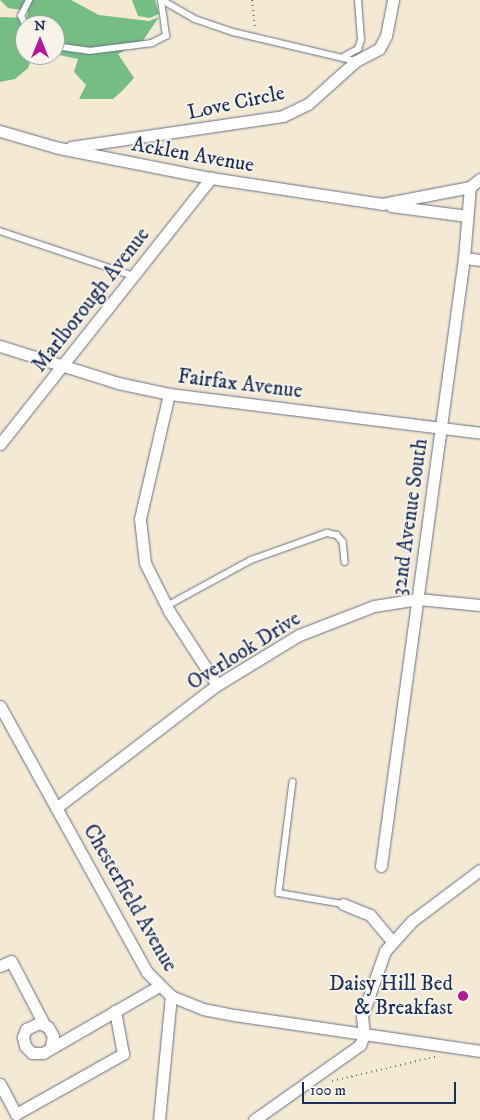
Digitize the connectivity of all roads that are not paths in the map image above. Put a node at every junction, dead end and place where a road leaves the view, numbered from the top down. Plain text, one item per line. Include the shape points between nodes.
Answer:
1 (29, 0) edge
2 (161, 0) edge
3 (358, 0) edge
4 (393, 0) edge
5 (22, 15) edge
6 (65, 47) edge
7 (350, 59) junction
8 (0, 131) edge
9 (59, 148) junction
10 (211, 178) junction
11 (480, 179) edge
12 (470, 186) junction
13 (382, 204) junction
14 (468, 216) junction
15 (0, 231) edge
16 (464, 258) junction
17 (480, 260) edge
18 (134, 276) junction
19 (0, 346) edge
20 (64, 367) junction
21 (169, 394) junction
22 (441, 428) junction
23 (480, 433) edge
24 (0, 444) edge
25 (345, 562) dead end
26 (418, 599) junction
27 (480, 605) edge
28 (166, 606) junction
29 (217, 685) junction
30 (0, 706) edge
31 (293, 782) dead end
32 (56, 808) junction
33 (381, 866) dead end
34 (480, 870) edge
35 (343, 904) joint
36 (393, 942) junction
37 (0, 966) edge
38 (159, 986) junction
39 (171, 996) junction
40 (115, 1011) junction
41 (44, 1024) junction
42 (364, 1035) junction
43 (51, 1046) junction
44 (480, 1051) edge
45 (0, 1084) edge
46 (17, 1117) edge
47 (159, 1120) edge
48 (254, 1120) edge

1 - 5 lane
2 - 6 lane via 166,36 152,43 89,51
2 - 7 lane via 195,19 233,32
3 - 7 lane via 361,40
4 - 7 street, Love Circle via 386,36 379,49
7 - 9 street, Love Circle via 308,104 283,116
8 - 9 street, Acklen Avenue
9 - 10 street, Acklen Avenue
10 - 13 street, Acklen Avenue
10 - 18 street, Marlborough Avenue
11 - 12 street
12 - 13 street, Acklen Avenue
12 - 14 street, 32nd Avenue South
13 - 14 street, Acklen Avenue
14 - 16 street, 32nd Avenue South
15 - 18 lane
16 - 17 street
16 - 22 street, 32nd Avenue South
18 - 20 street, Marlborough Avenue
19 - 20 street, Fairfax Avenue
20 - 21 street, Fairfax Avenue
20 - 24 street, Marlborough Avenue
21 - 22 street, Fairfax Avenue
21 - 28 street via 140,519 145,563
22 - 23 street, Fairfax Avenue
22 - 26 street, 32nd Avenue South
25 - 28 lane via 343,542 337,535 327,533 251,560
26 - 27 street, Overlook Drive
26 - 29 street, Overlook Drive via 374,606 300,635
26 - 33 street, 32nd Avenue South
28 - 29 street
29 - 32 street, Overlook Drive
30 - 32 street, Chesterfield Avenue
31 - 35 lane via 279,893
32 - 38 street, Chesterfield Avenue via 147,972
34 - 36 street via 412,921
35 - 36 street via 370,915
36 - 42 street via 385,951 362,1016
37 - 41 street via 11,961
38 - 39 street, Chesterfield Avenue
38 - 40 street
39 - 42 street via 203,1010
39 - 47 street, Chesterfield Avenue
40 - 43 street
40 - 46 street via 123,1054
41 - 43 street via 51,1031
41 - 43 street via 30,1026 24,1033 23,1042 28,1050 38,1054
42 - 44 street
42 - 48 street via 360,1046 353,1052
45 - 46 street

